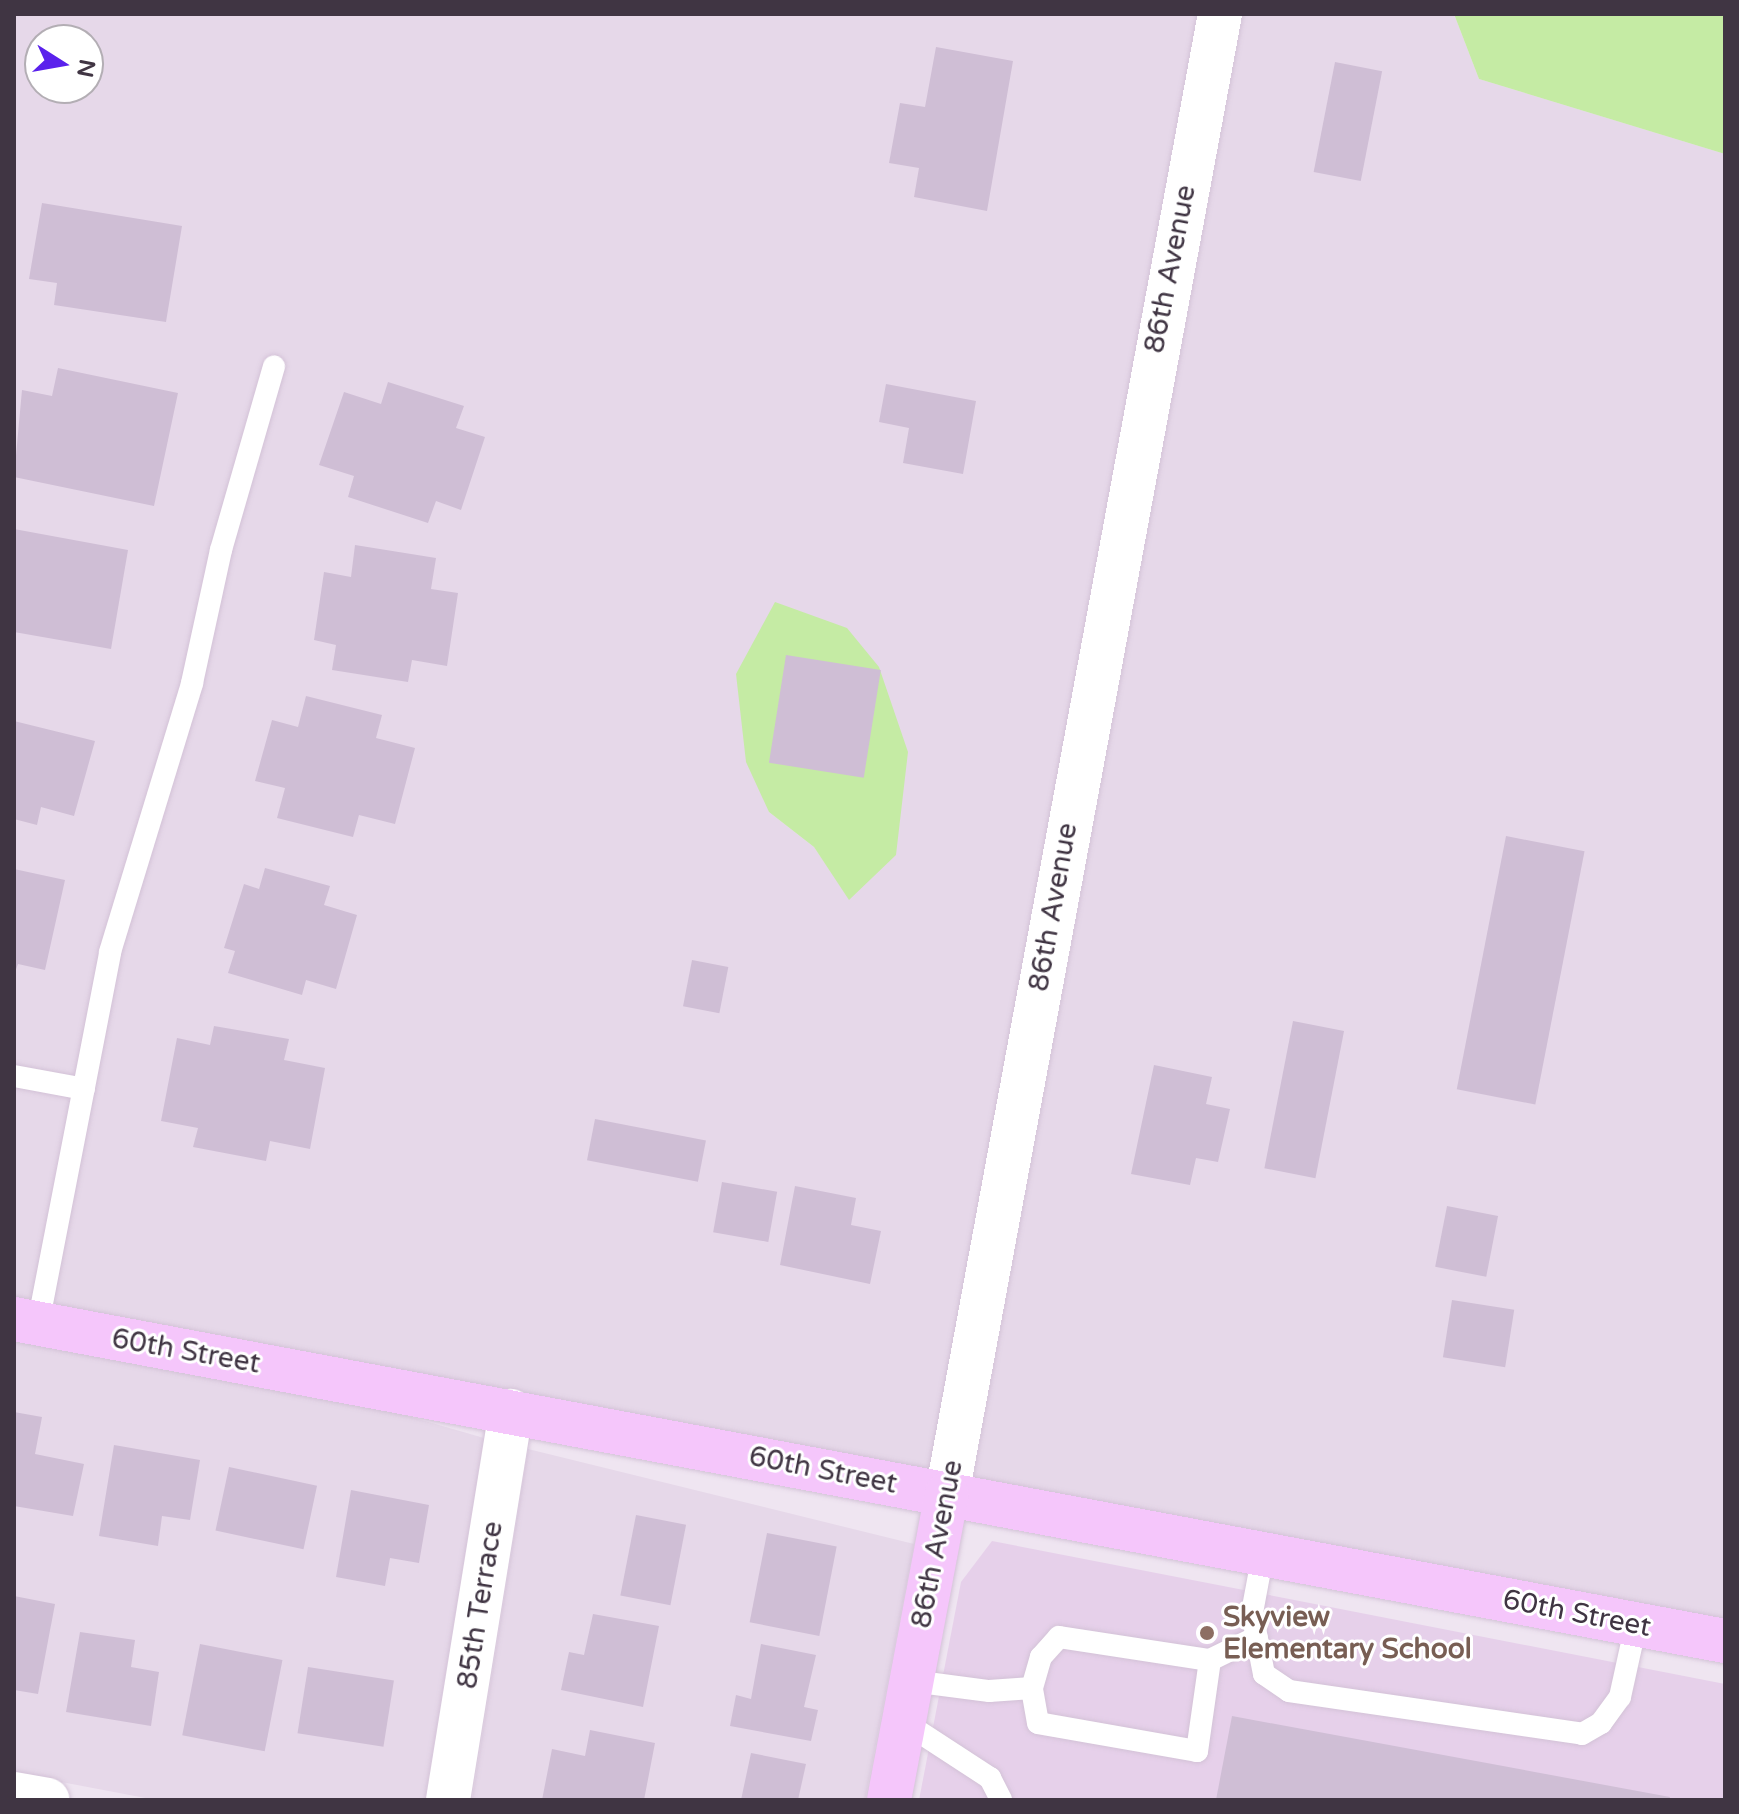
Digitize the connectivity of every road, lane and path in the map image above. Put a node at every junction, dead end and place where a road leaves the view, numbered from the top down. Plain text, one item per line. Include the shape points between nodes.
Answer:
1 (1220, 14) edge
2 (274, 366) dead end
3 (14, 1076) edge
4 (84, 1089) junction
5 (26, 1321) edge
6 (511, 1411) junction
7 (947, 1494) junction
8 (1263, 1554) junction
9 (1636, 1624) junction
10 (1257, 1637) junction
11 (1725, 1641) edge
12 (1210, 1660) junction
13 (1032, 1688) junction
14 (908, 1701) junction
15 (14, 1794) edge
16 (47, 1800) edge
17 (448, 1800) edge
18 (889, 1800) edge
19 (1001, 1800) edge

1 - 7 street, 86th Avenue
2 - 4 lane via 221,550 192,683 110,952
3 - 4 lane
4 - 5 lane
5 - 6 street, 60th Street
6 - 7 street, 60th Street
6 - 17 street, 85th Terrace
7 - 8 street, 60th Street
7 - 14 street, 86th Avenue
8 - 9 street, 60th Street
8 - 10 lane via 1252,1613
9 - 10 lane via 1620,1697 1601,1723 1582,1734 1289,1691 1264,1674
9 - 11 street, 60th Street
10 - 12 lane
12 - 13 lane via 1059,1637 1041,1657
12 - 13 lane via 1197,1751 1038,1723
13 - 14 lane
14 - 18 street, 86th Avenue
14 - 19 lane via 990,1778
15 - 16 street

